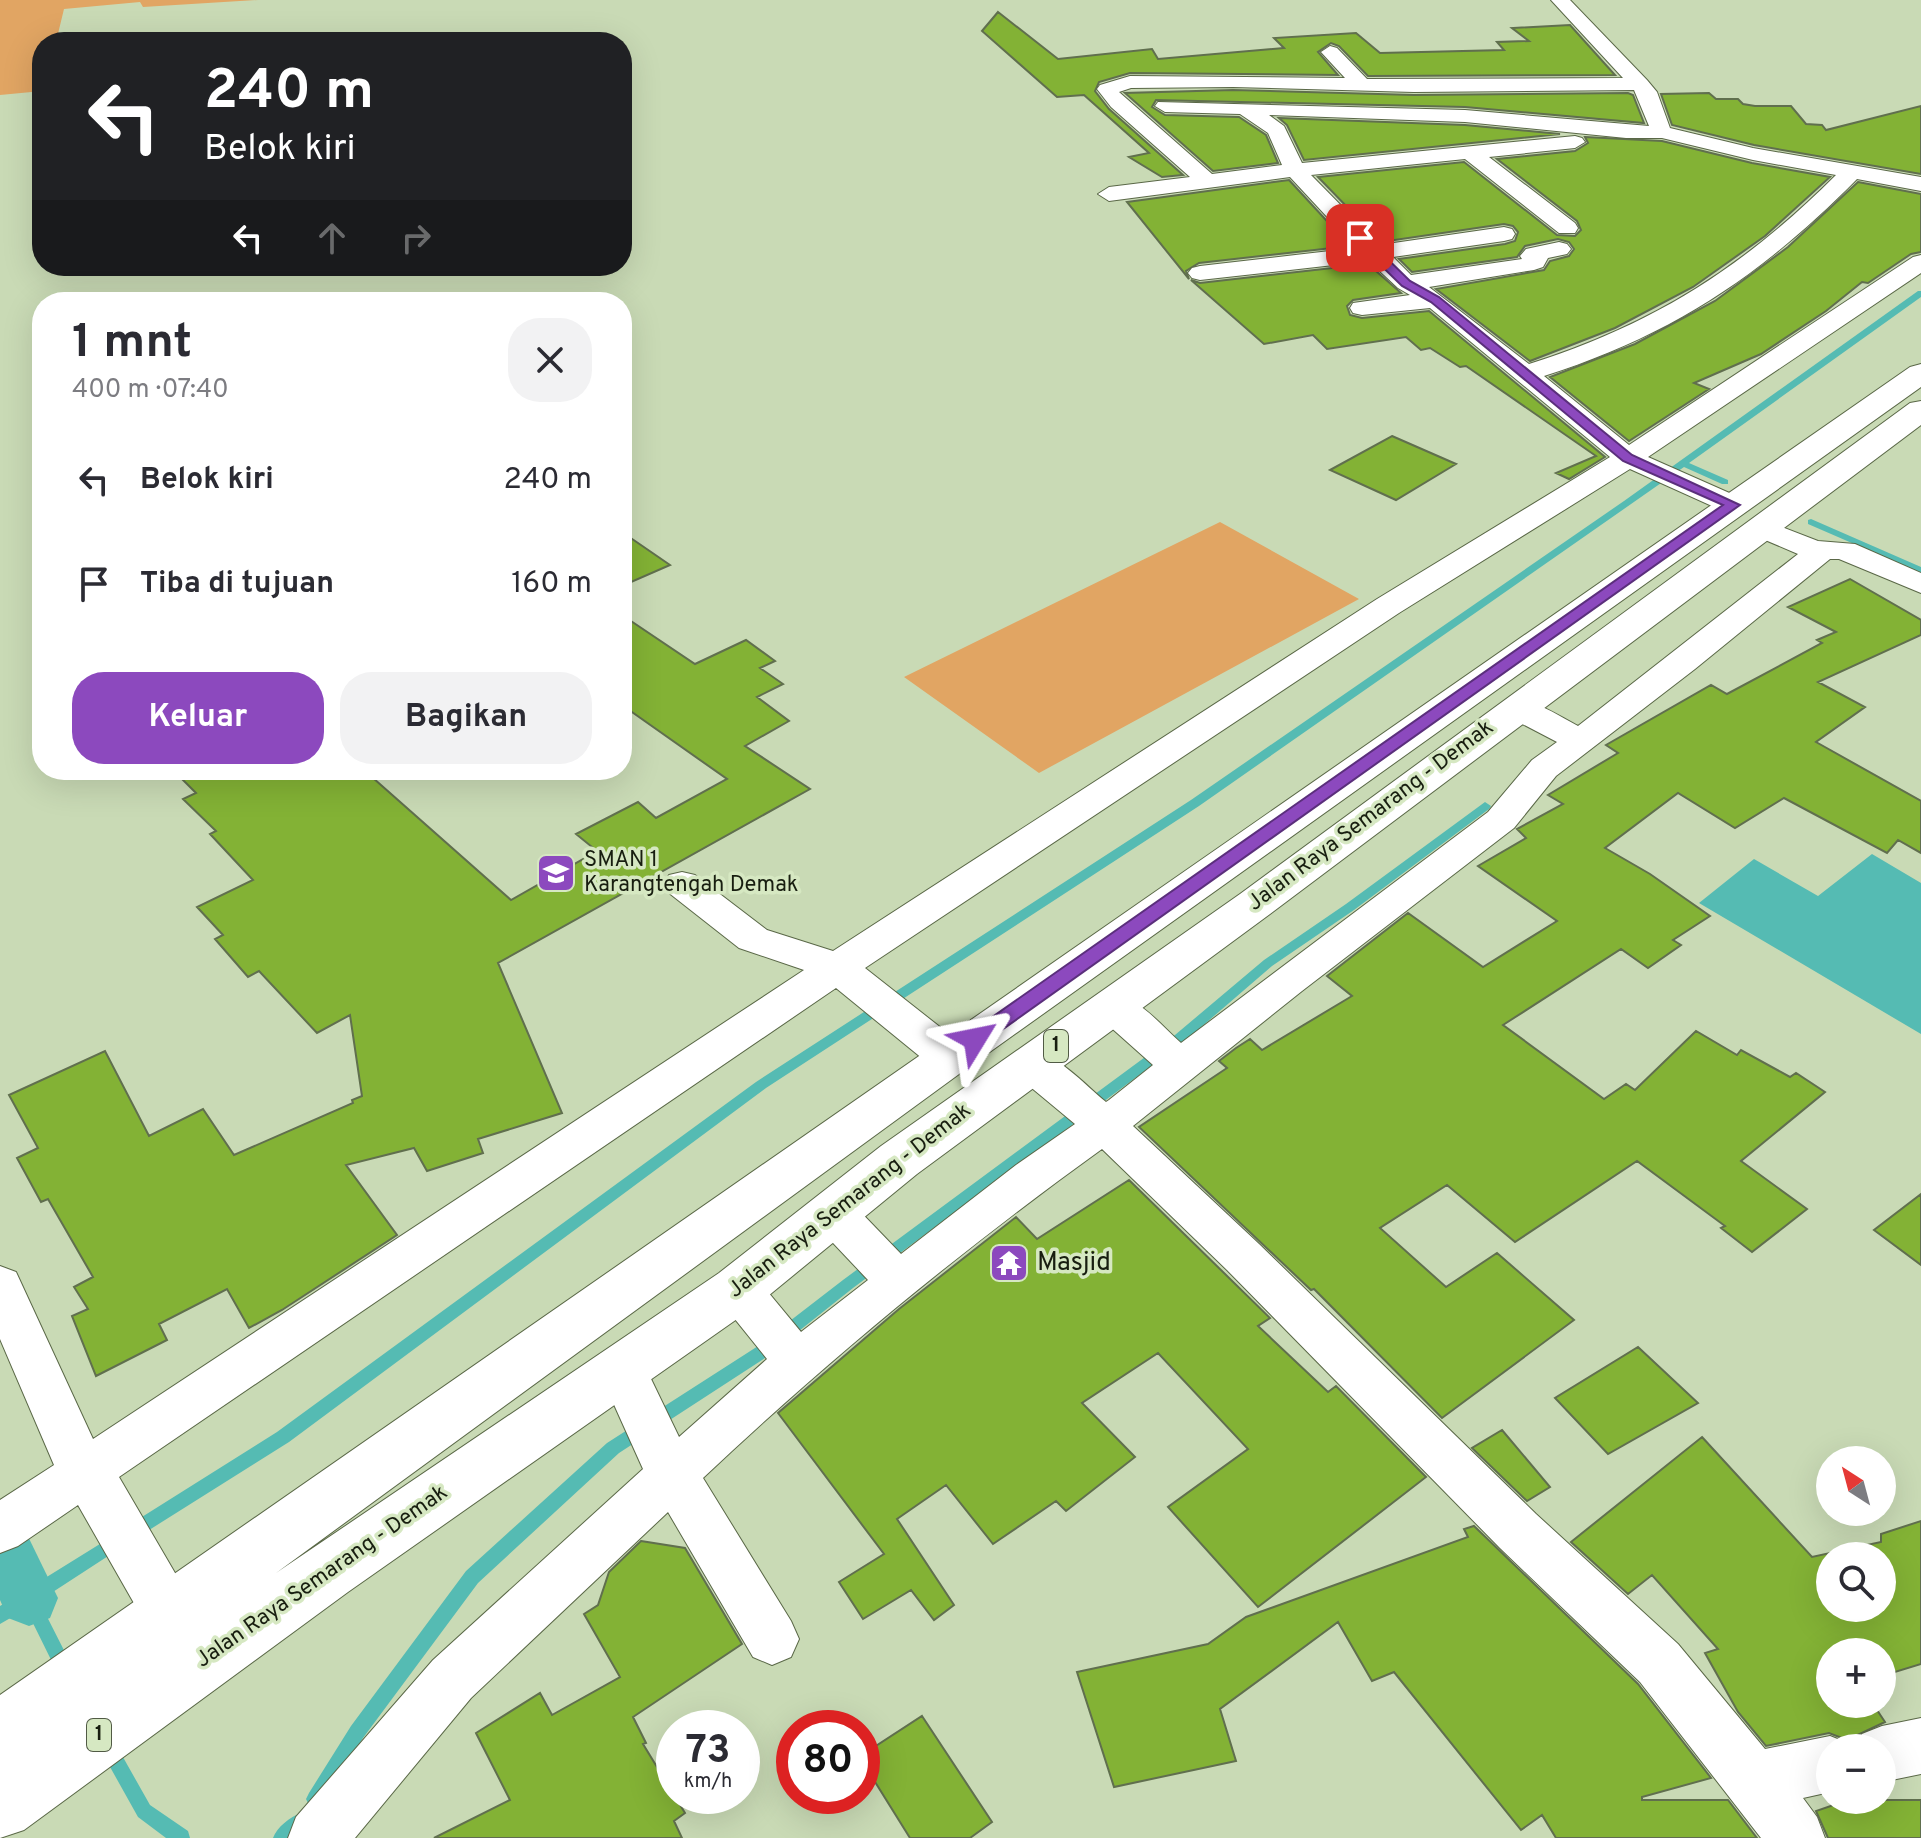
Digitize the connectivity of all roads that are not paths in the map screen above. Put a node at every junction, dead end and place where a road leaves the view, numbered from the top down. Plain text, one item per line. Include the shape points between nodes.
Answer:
1 (1560, 0) edge
2 (1330, 52) dead end
3 (1361, 84) junction
4 (1640, 84) junction
5 (1414, 86) junction
6 (1118, 103) junction
7 (1245, 109) junction
8 (1428, 115) junction
9 (1626, 132) junction
10 (1662, 132) junction
11 (1462, 154) junction
12 (1295, 170) junction
13 (1852, 172) junction
14 (1207, 181) junction
15 (1921, 184) edge
16 (1109, 194) dead end
17 (1504, 234) dead end
18 (1376, 253) junction
19 (1921, 262) edge
20 (1200, 273) dead end
21 (1406, 283) junction
22 (1435, 300) junction
23 (1362, 308) dead end
24 (1921, 373) edge
25 (1523, 374) junction
26 (1921, 410) edge
27 (1634, 461) junction
28 (1770, 527) junction
29 (1921, 584) edge
30 (1553, 726) junction
31 (682, 884) dead end
32 (844, 972) junction
33 (1112, 1006) junction
34 (942, 1050) junction
35 (1168, 1053) junction
36 (1031, 1064) junction
37 (1091, 1113) junction
38 (833, 1213) junction
39 (884, 1266) junction
40 (0, 1285) edge
41 (738, 1289) junction
42 (785, 1346) junction
43 (631, 1387) junction
44 (668, 1464) junction
45 (92, 1484) junction
46 (11, 1522) edge
47 (169, 1622) junction
48 (772, 1639) dead end
49 (0, 1734) edge
50 (1921, 1746) edge
51 (1896, 1751) edge
52 (1816, 1767) edge
53 (1754, 1780) junction
54 (6, 1802) edge
55 (317, 1838) edge
56 (1796, 1838) edge

1 - 4 street
2 - 3 street
3 - 5 street
3 - 6 street via 1130,82 1107,89
4 - 5 street
4 - 10 street
5 - 8 street
6 - 7 street
6 - 14 street
7 - 8 street
7 - 12 street via 1277,130
8 - 9 street
8 - 11 street
9 - 10 street
9 - 11 street
10 - 13 street
11 - 12 street
11 - 21 street via 1563,238 1534,254 1535,262 1526,265
12 - 14 street
12 - 18 street
13 - 15 street
13 - 25 street via 1728,279 1685,307 1647,328
14 - 16 street
17 - 18 street
18 - 20 street
18 - 21 street
19 - 27 street
21 - 22 street
22 - 23 street
22 - 25 street
24 - 28 highway, Jalan Raya Semarang - Demak / 1
25 - 27 street
26 - 28 highway, Jalan Raya Semarang - Demak / 1
27 - 28 street
27 - 32 street via 1388,606
28 - 29 street via 1844,550
28 - 30 highway, Jalan Raya Semarang - Demak / 1
28 - 30 street via 1684,662
28 - 34 highway, Jalan Raya Semarang - Demak / 1
30 - 33 highway, Jalan Raya Semarang - Demak / 1
30 - 35 street via 1544,768 1501,820 1288,981
31 - 32 street via 753,939
32 - 34 street
32 - 45 street
33 - 35 street
33 - 36 highway, Jalan Raya Semarang - Demak / 1
34 - 47 highway, Jalan Raya Semarang - Demak / 1
35 - 37 street
36 - 37 street
36 - 38 highway, Jalan Raya Semarang - Demak / 1
37 - 39 street via 1031,1177
37 - 53 street via 1659,1663
38 - 39 street
38 - 41 highway, Jalan Raya Semarang - Demak / 1
39 - 42 street
40 - 45 street
41 - 42 street
41 - 43 highway, Jalan Raya Semarang - Demak / 1
42 - 44 street
43 - 44 street
43 - 47 highway, Jalan Raya Semarang - Demak / 1 via 327,1572
44 - 48 street
44 - 55 street via 452,1679
45 - 46 street
45 - 47 street
47 - 49 highway, Jalan Raya Semarang - Demak / 1
47 - 54 highway, Jalan Raya Semarang - Demak / 1
50 - 51 street
52 - 53 street
53 - 56 street

